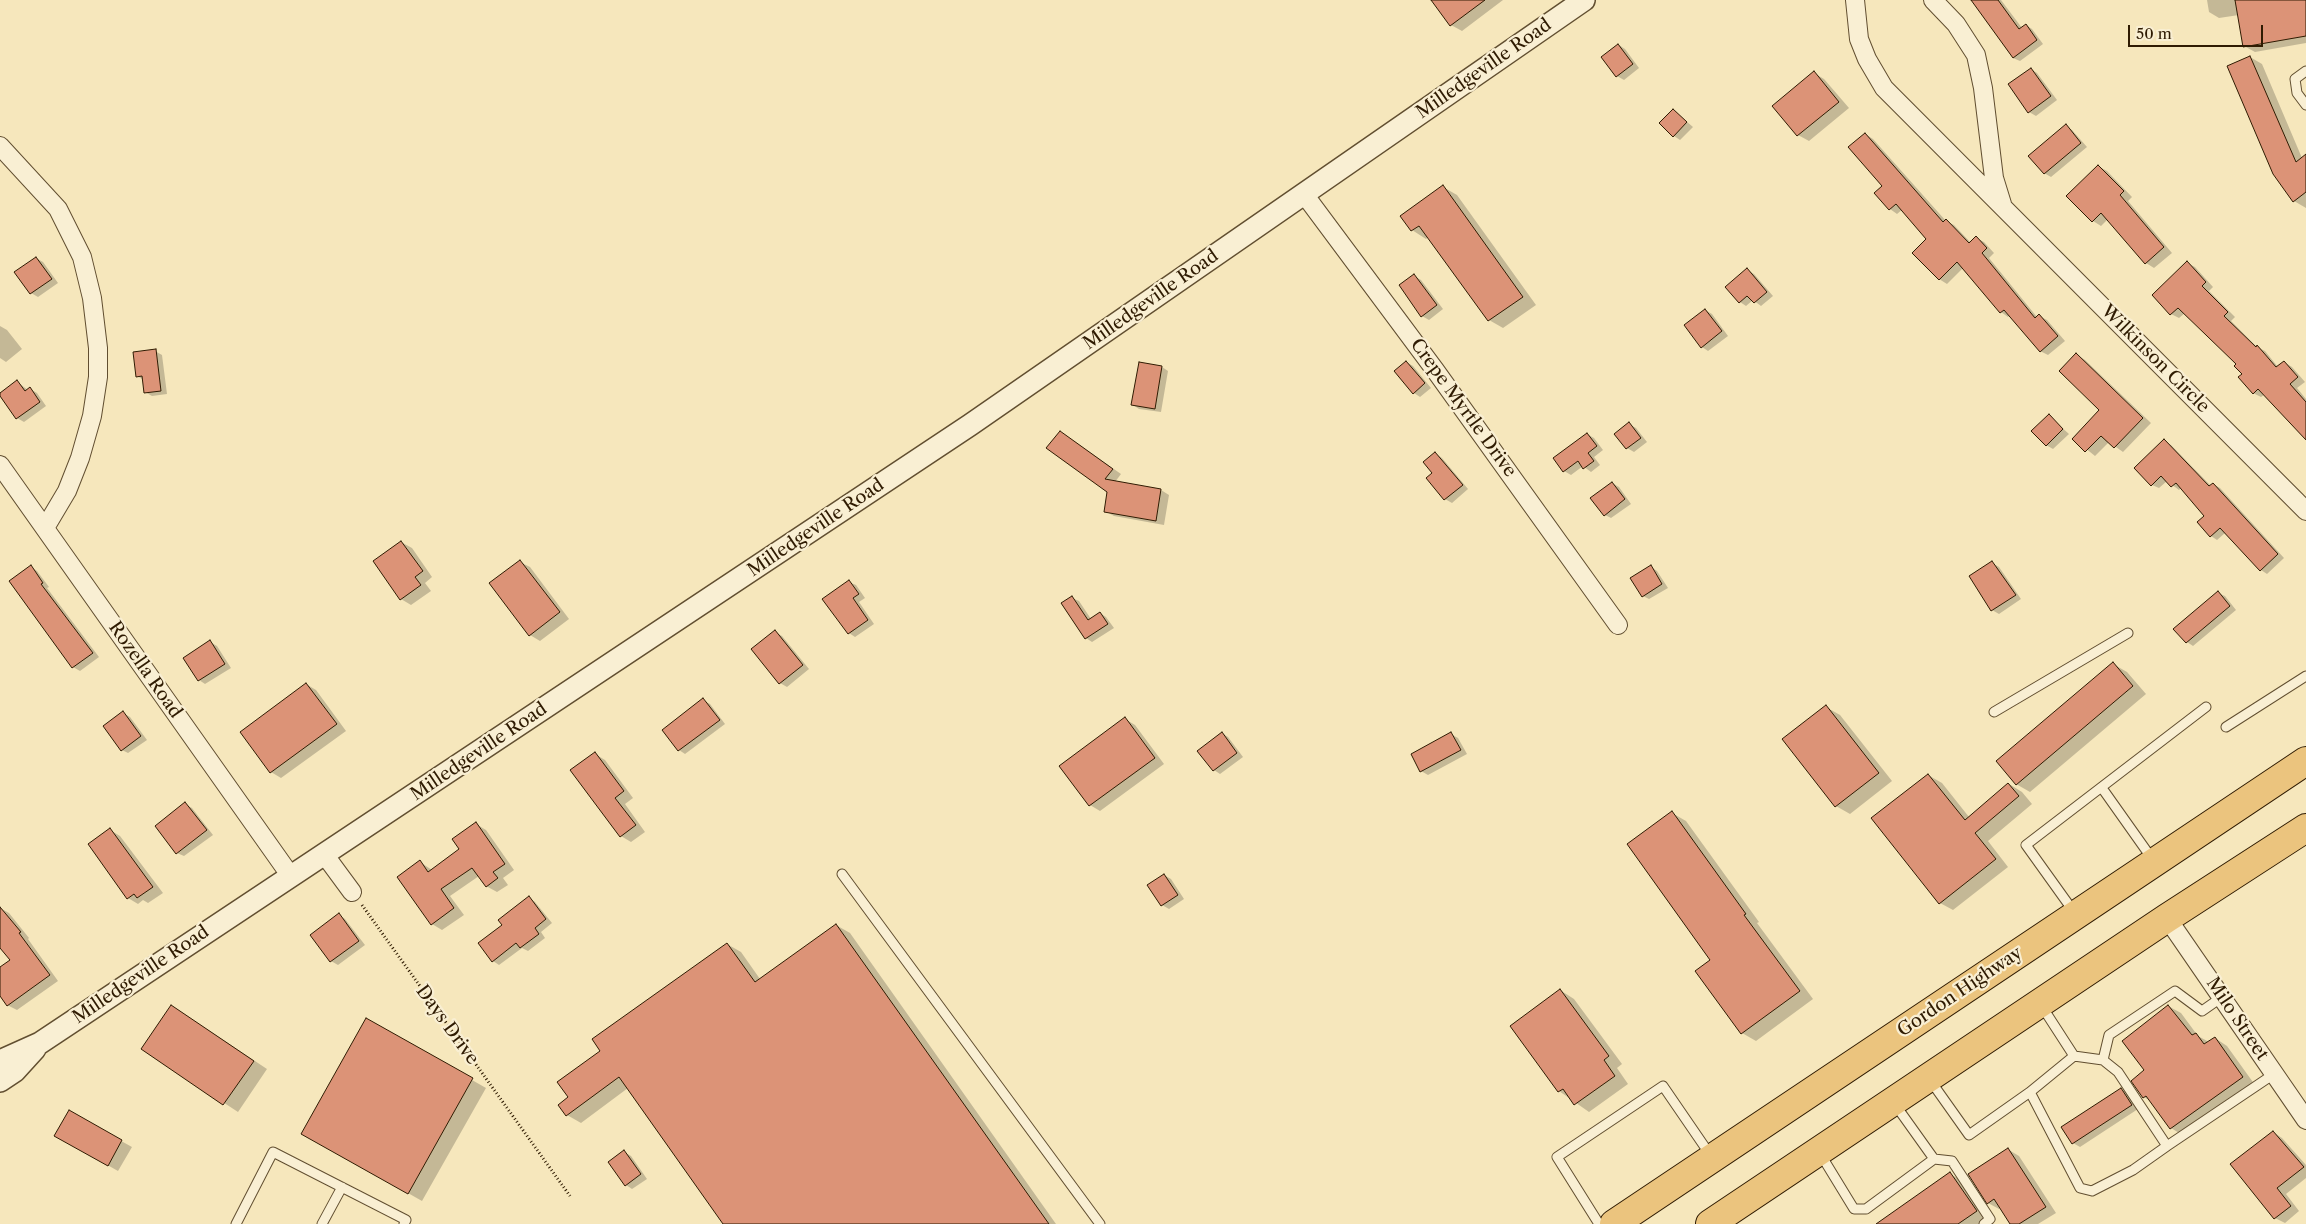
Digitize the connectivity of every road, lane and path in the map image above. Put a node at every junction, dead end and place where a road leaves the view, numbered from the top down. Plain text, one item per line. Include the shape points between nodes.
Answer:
1 (1584, 0) edge
2 (1855, 0) edge
3 (1933, 0) edge
4 (2306, 71) edge
5 (2306, 104) edge
6 (0, 146) edge
7 (1304, 194) junction
8 (2003, 207) junction
9 (0, 465) edge
10 (2306, 512) edge
11 (45, 528) junction
12 (1618, 624) dead end
13 (2128, 633) dead end
14 (2306, 676) edge
15 (2206, 708) dead end
16 (1994, 712) dead end
17 (2226, 727) dead end
18 (2306, 761) edge
19 (2102, 788) junction
20 (2306, 828) edge
21 (324, 854) junction
22 (2154, 863) junction
23 (842, 874) dead end
24 (290, 875) junction
25 (352, 892) joint
26 (2076, 915) junction
27 (2168, 918) junction
28 (2222, 997) junction
29 (2040, 1003) junction
30 (40, 1043) junction
31 (2074, 1056) junction
32 (2103, 1060) junction
33 (0, 1061) edge
34 (2274, 1074) junction
35 (1928, 1078) junction
36 (0, 1081) edge
37 (2030, 1092) junction
38 (1893, 1101) junction
39 (2306, 1120) edge
40 (2167, 1146) junction
41 (1818, 1151) junction
42 (1712, 1158) junction
43 (1934, 1159) junction
44 (342, 1187) junction
45 (570, 1196) dead end
46 (236, 1224) edge
47 (322, 1224) edge
48 (404, 1224) edge
49 (1100, 1224) edge
50 (1599, 1224) edge
51 (1614, 1224) edge
52 (1710, 1224) edge
53 (1984, 1224) edge

1 - 7 street, Milledgeville Road
2 - 8 street, Wilkinson Circle via 1859,39 1884,88
3 - 8 street, Wilkinson Circle via 1956,24 1976,55 1994,178
4 - 5 lane via 2295,79 2298,93
6 - 11 street via 58,209 82,257 92,298 98,348 98,377 92,416 80,458 67,491
7 - 12 street, Crepe Myrtle Drive
7 - 21 street, Milledgeville Road via 970,425
8 - 10 street, Wilkinson Circle
9 - 11 street, Rozella Road
11 - 24 street, Rozella Road
13 - 16 lane
14 - 17 lane
15 - 19 lane
18 - 22 highway, Gordon Highway
19 - 22 lane
19 - 26 lane via 2026,845
20 - 27 highway
21 - 24 street, Milledgeville Road
21 - 25 street
22 - 26 highway, Gordon Highway
23 - 49 lane
24 - 30 street, Milledgeville Road
25 - 45 path, Days Drive
26 - 42 highway, Gordon Highway
27 - 28 street, Milo Street
27 - 29 highway
28 - 32 lane via 2202,1010 2175,991 2109,1035
28 - 34 street, Milo Street
29 - 31 lane
29 - 35 highway
30 - 33 street, Milledgeville Road
30 - 36 street, Milledgeville Road via 15,1071
31 - 32 lane
31 - 37 lane
32 - 40 lane via 2118,1072
34 - 39 street, Milo Street
34 - 40 lane
35 - 37 lane via 1969,1135
35 - 38 highway
37 - 40 lane via 2080,1188 2092,1191 2134,1170
38 - 41 highway
38 - 43 lane
41 - 43 lane via 1854,1209 1866,1209
41 - 52 highway
42 - 50 lane via 1663,1086 1558,1157
42 - 51 highway, Gordon Highway
43 - 53 lane via 1952,1161 1990,1219
44 - 46 lane via 273,1152
44 - 47 lane
44 - 48 lane via 406,1220

